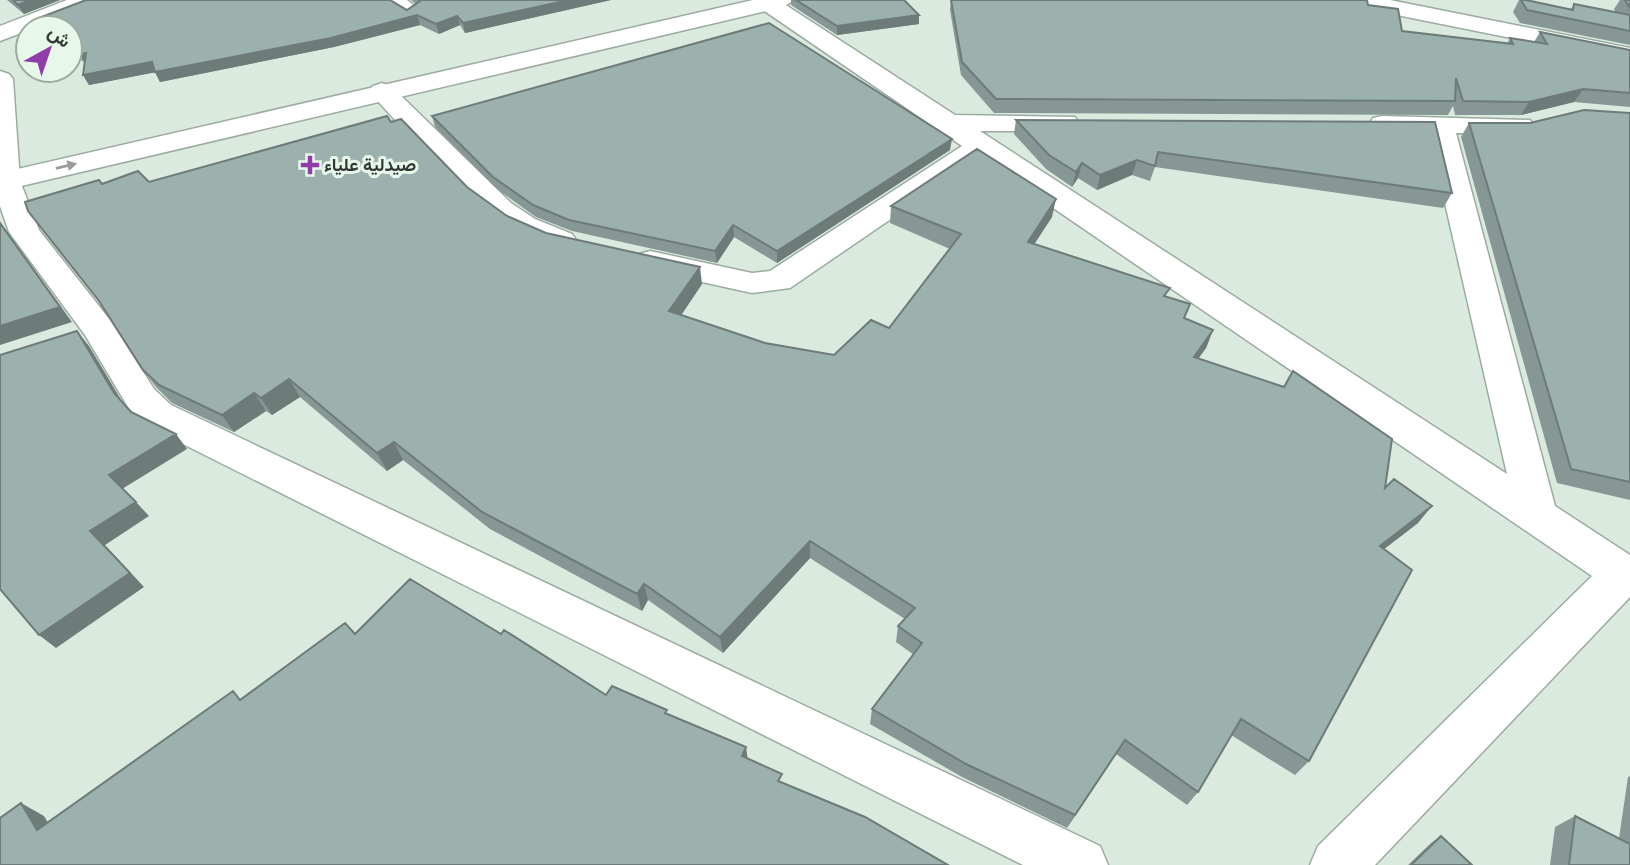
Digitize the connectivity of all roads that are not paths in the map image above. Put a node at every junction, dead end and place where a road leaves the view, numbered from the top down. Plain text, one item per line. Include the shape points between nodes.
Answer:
1 (87, 0) edge
2 (704, 0) edge
3 (1357, 0) edge
4 (776, 1) edge
5 (0, 34) edge
6 (1629, 57) edge
7 (0, 79) edge
8 (382, 91) junction
9 (1547, 120) edge
10 (953, 123) junction
11 (1092, 123) edge
12 (1356, 124) edge
13 (1440, 124) junction
14 (983, 144) junction
15 (3, 171) edge
16 (587, 247) edge
17 (625, 255) edge
18 (1538, 519) junction
19 (1626, 576) edge
20 (1081, 865) edge
21 (1337, 865) edge

1 - 5 street
2 - 15 street
3 - 6 street
4 - 8 street
4 - 10 street
7 - 15 street
15 -> 8 street
8 - 16 street via 500,209 524,225
9 - 13 street via 1521,126
10 - 11 street
10 - 14 street
12 - 13 street
13 - 18 street
14 - 17 street via 778,281 752,283
14 - 18 street
15 - 20 street via 24,232 79,334 158,415
18 - 19 street
19 - 21 street

